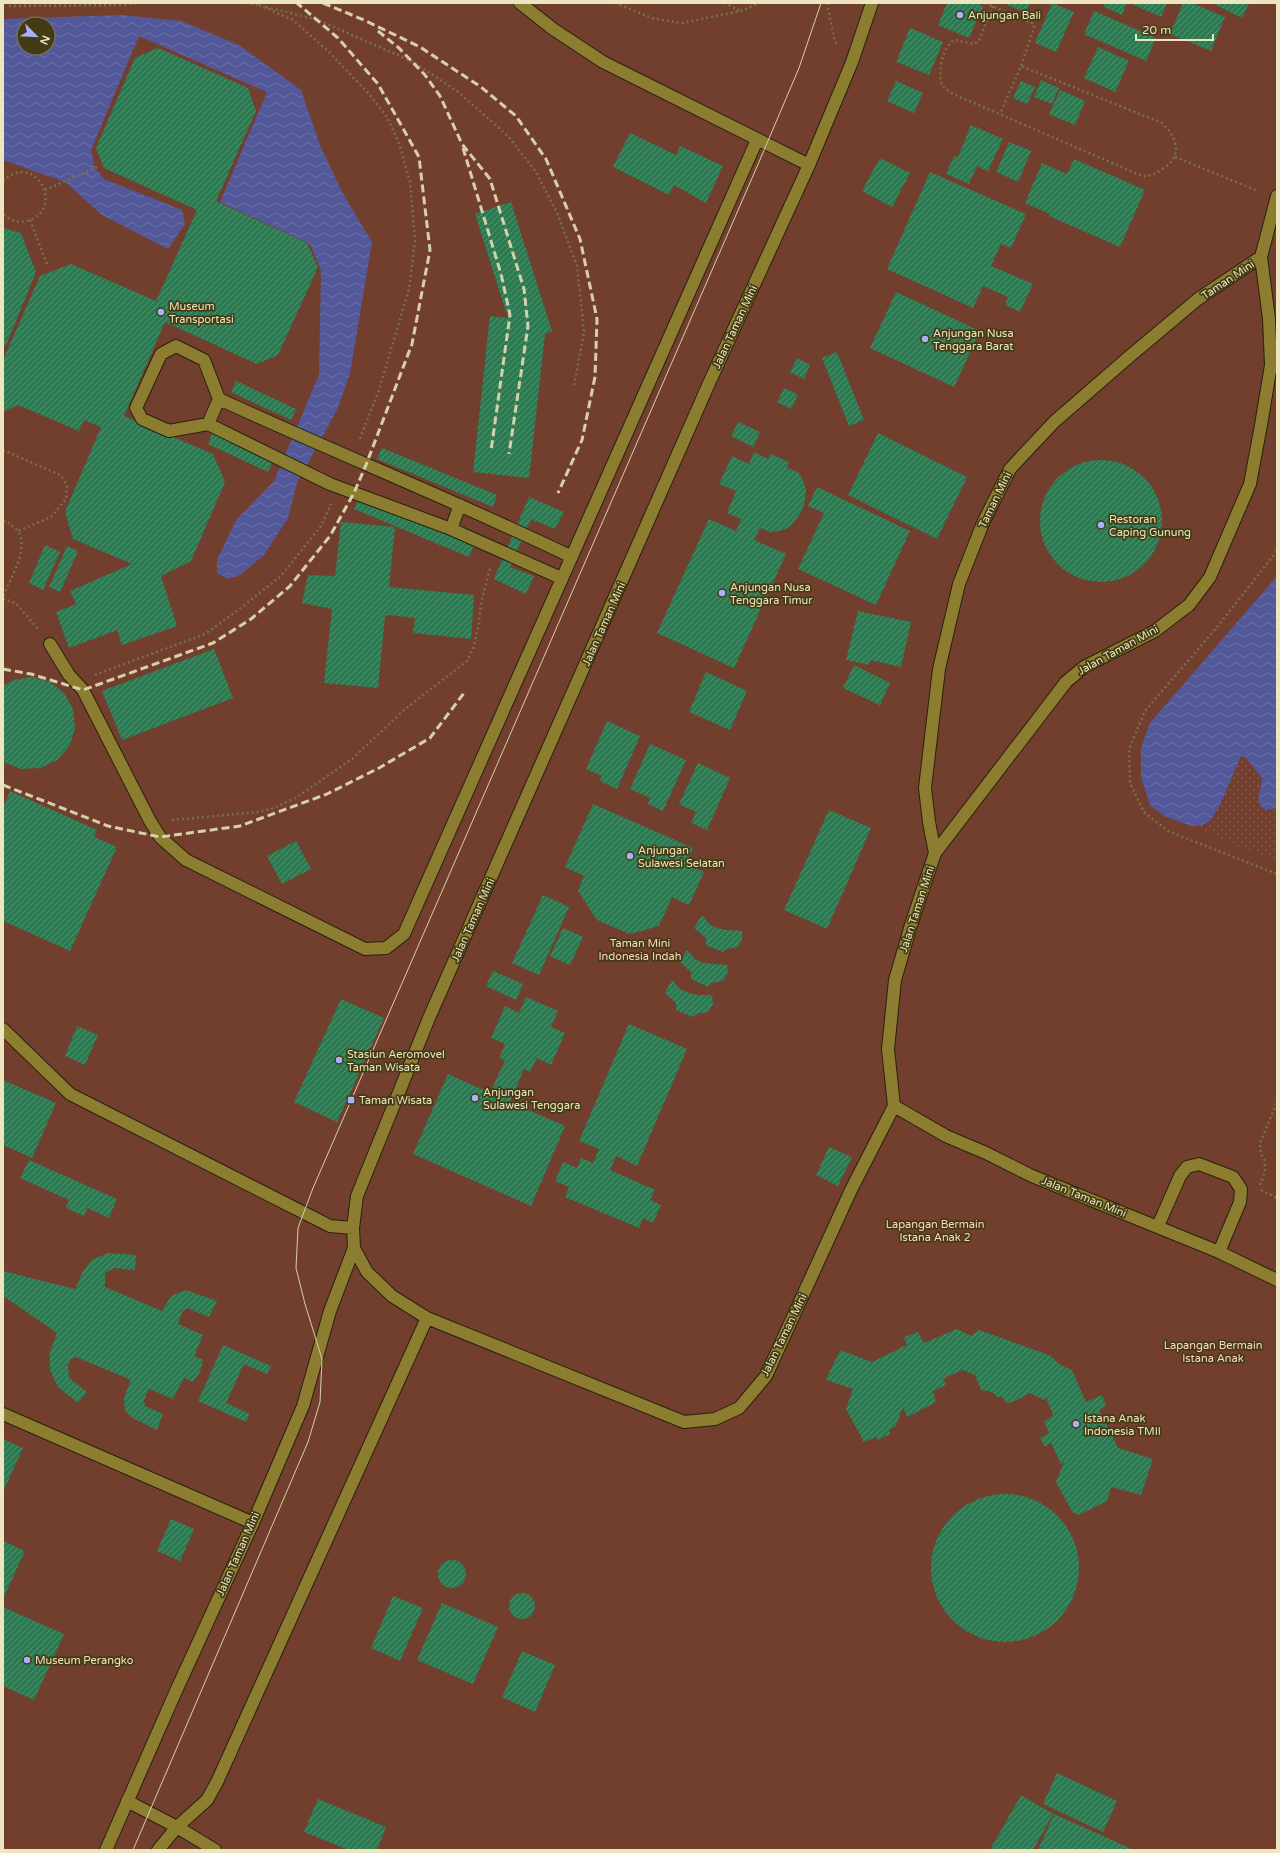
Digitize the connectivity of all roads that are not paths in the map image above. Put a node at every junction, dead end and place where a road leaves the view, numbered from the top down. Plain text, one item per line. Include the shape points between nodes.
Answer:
1 (520, 3) edge
2 (872, 3) edge
3 (757, 140) junction
4 (809, 165) junction
5 (1276, 197) edge
6 (1261, 257) junction
7 (220, 399) junction
8 (208, 424) junction
9 (460, 505) junction
10 (451, 529) junction
11 (572, 557) junction
12 (561, 578) junction
13 (50, 644) road end
14 (935, 853) junction
15 (3, 1029) edge
16 (894, 1106) junction
17 (1158, 1226) junction
18 (353, 1228) junction
19 (354, 1248) junction
20 (1219, 1252) junction
21 (1277, 1280) edge
22 (427, 1318) junction
23 (3, 1414) edge
24 (253, 1523) junction
25 (127, 1801) junction
26 (178, 1828) junction
27 (106, 1850) edge
28 (158, 1850) edge
29 (215, 1850) edge

1 - 3 lane via 553,29 603,62
2 - 4 lane, Jalan Taman Mini via 852,62
3 - 4 lane
3 - 11 lane
4 - 18 lane, Jalan Taman Mini via 710,381 429,1018 357,1196
5 - 6 lane, Jalan Taman Mini
6 - 14 lane, Jalan Taman Mini via 1269,319 1271,365 1263,418 1250,484 1210,577 1188,605 1155,631 1084,667 1066,682
6 - 14 lane, Taman Mini via 1198,299 1130,356 1054,422 1010,469 983,524 959,584 939,669 925,788
7 - 8 lane
7 - 8 lane via 204,360 176,346 161,354 136,408 142,419 169,431
7 - 9 lane
8 - 10 lane via 334,485
9 - 10 lane
9 - 11 lane
10 - 12 lane
11 - 12 lane
12 - 13 lane via 404,934 386,948 365,949 186,860 160,837 83,690
14 - 16 lane, Jalan Taman Mini via 895,980 888,1049
15 - 18 lane via 70,1094 330,1226
16 - 17 lane, Jalan Taman Mini via 946,1136 1032,1176
16 - 22 lane, Jalan Taman Mini via 851,1190 766,1376 739,1408 715,1419 684,1422
17 - 20 lane, Jalan Taman Mini
17 - 20 lane via 1180,1176 1187,1167 1199,1164 1233,1177 1241,1189 1240,1202
18 - 19 lane, Jalan Taman Mini
19 - 22 lane, Jalan Taman Mini via 367,1272 392,1296
19 - 24 lane, Jalan Taman Mini via 330,1311 303,1406
20 - 21 lane, Jalan Taman Mini
22 - 26 lane via 217,1782 207,1800
23 - 24 lane
24 - 25 lane, Jalan Taman Mini
25 - 26 lane
25 - 27 lane, Jalan Taman Mini
26 - 28 lane
26 - 29 lane

